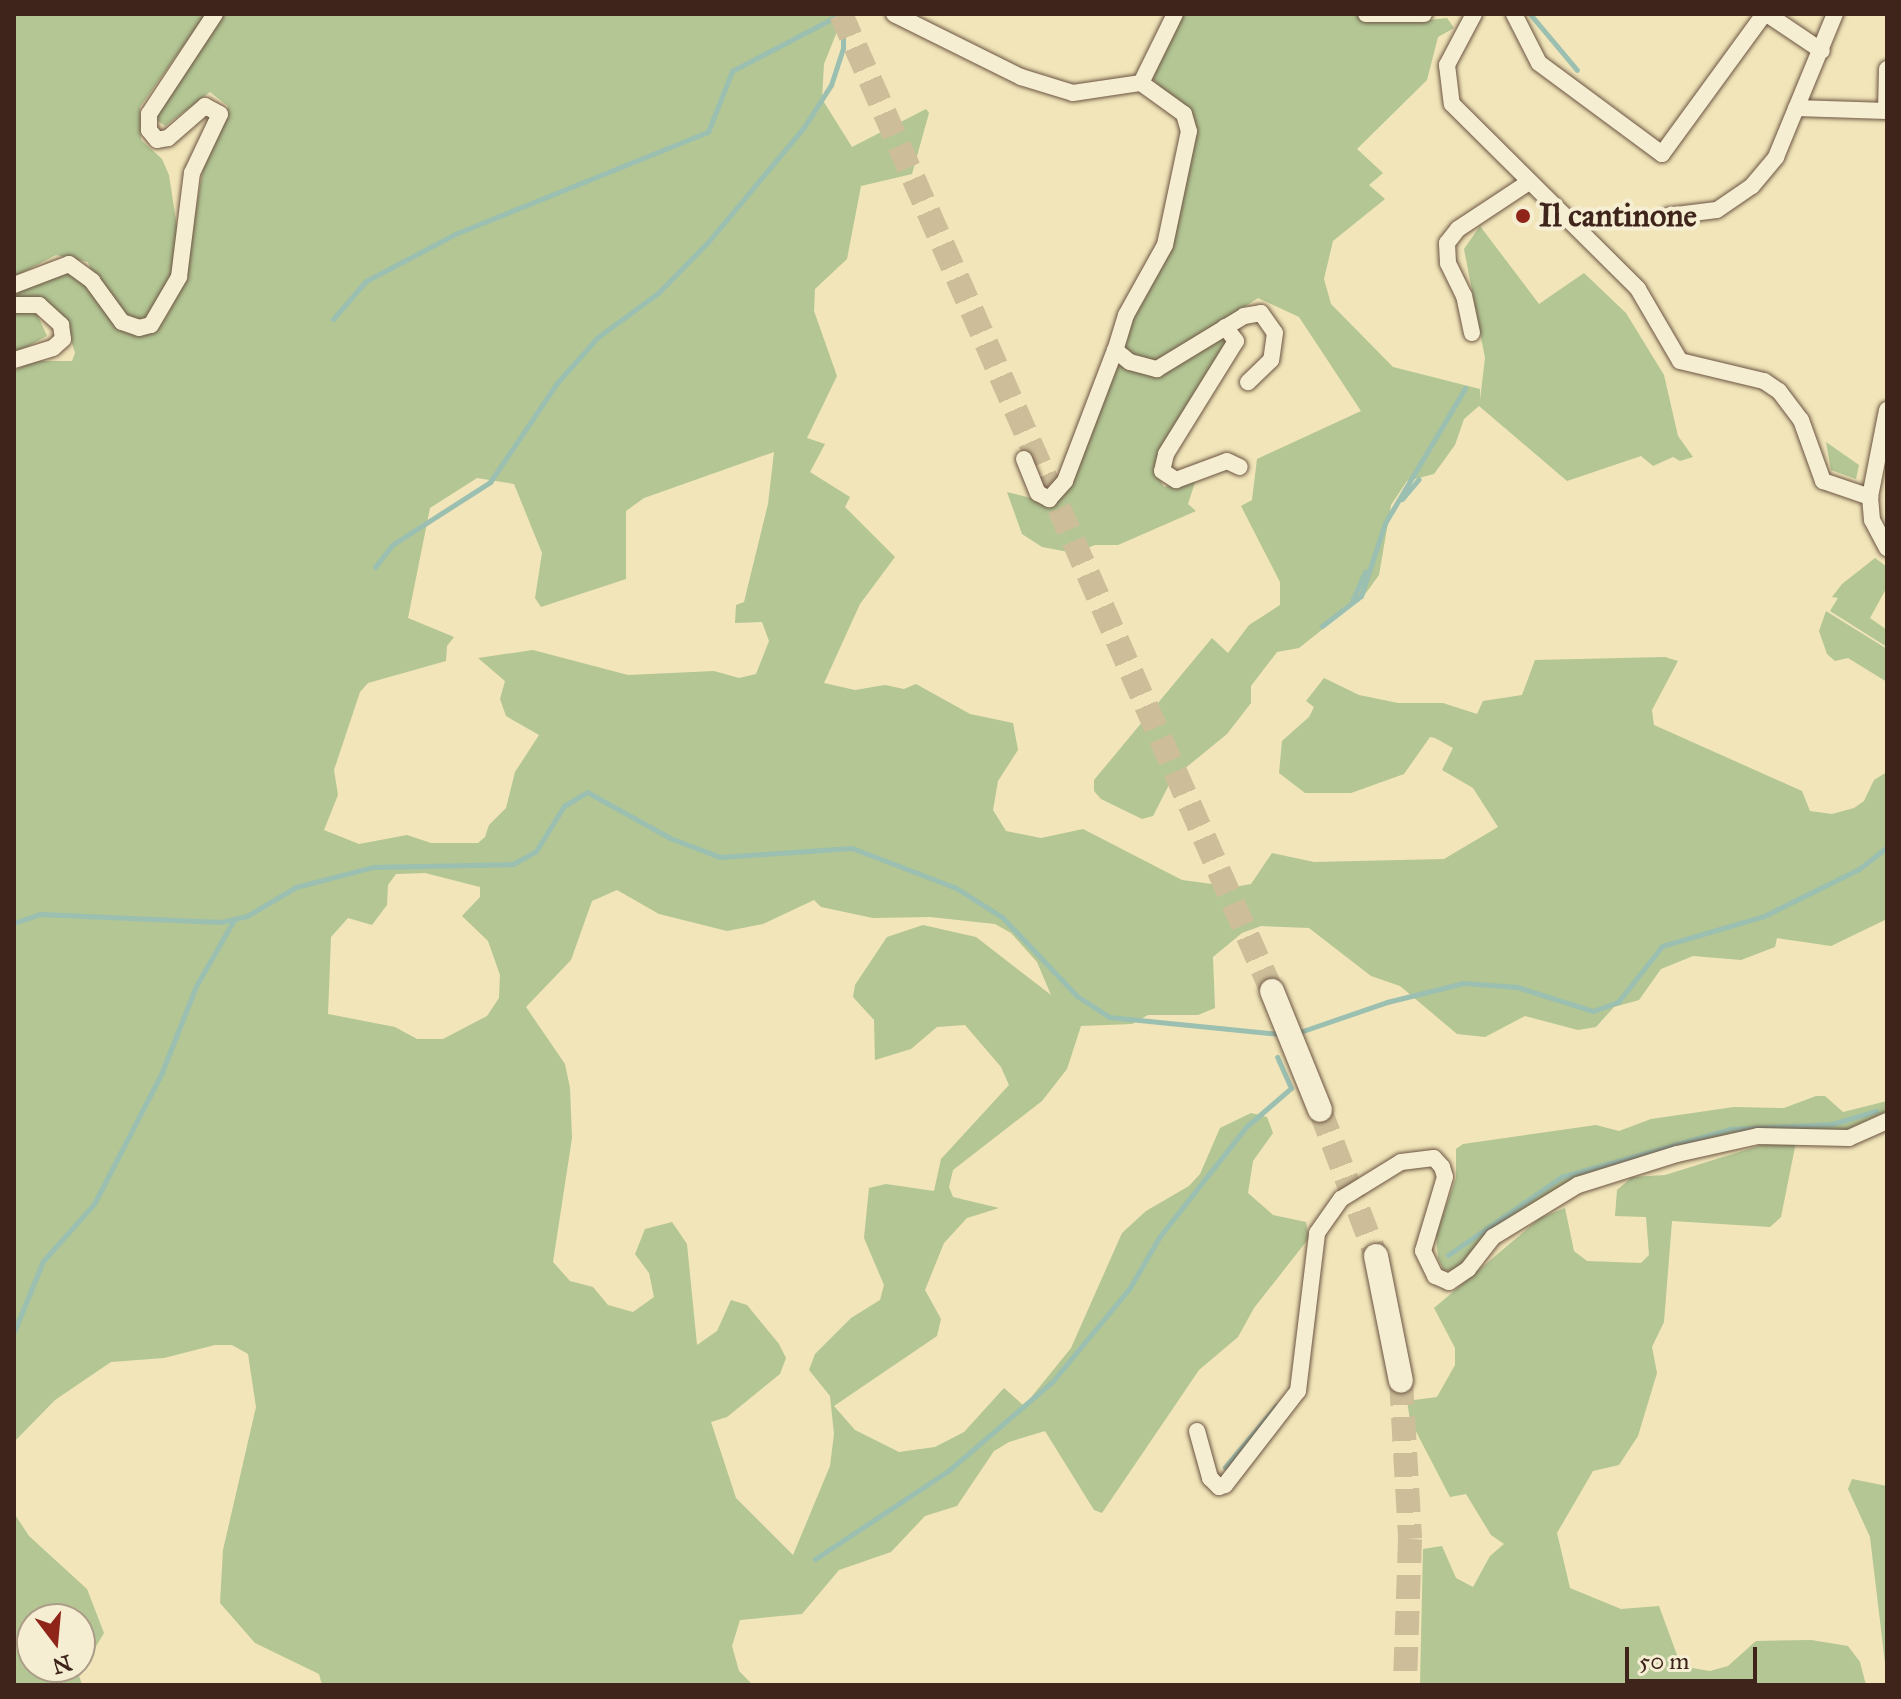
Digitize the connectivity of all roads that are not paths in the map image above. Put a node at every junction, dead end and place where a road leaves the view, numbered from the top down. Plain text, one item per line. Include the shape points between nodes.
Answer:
1 (215, 14) edge
2 (894, 14) edge
3 (1175, 14) edge
4 (1366, 14) edge
5 (1424, 14) edge
6 (1474, 14) edge
7 (1514, 14) edge
8 (1766, 14) edge
9 (1835, 14) edge
10 (1822, 51) junction
11 (1887, 69) edge
12 (1141, 83) junction
13 (1796, 108) junction
14 (1887, 111) edge
15 (1529, 182) junction
16 (1668, 216) dead end
17 (14, 285) edge
18 (14, 305) edge
19 (1225, 327) junction
20 (1472, 333) dead end
21 (1115, 350) junction
22 (14, 360) edge
23 (1248, 382) dead end
24 (1887, 410) edge
25 (1024, 459) dead end
26 (1240, 467) dead end
27 (1870, 497) junction
28 (1887, 548) edge
29 (1272, 991) tunnel mouth
30 (1320, 1110) tunnel mouth
31 (1887, 1121) edge
32 (1376, 1256) tunnel mouth
33 (1401, 1381) tunnel mouth
34 (1197, 1431) dead end

1 - 17 street via 149,114 149,130 157,140 168,138 205,106 220,114 192,173 179,277 151,325 139,328 122,322 92,281 69,264
2 - 12 street via 1051,90 1112,90
3 - 12 street
4 - 5 street
6 - 15 street via 1447,65 1449,95 1469,123
7 - 8 street via 1539,63 1662,154
8 - 10 street
9 - 10 street
10 - 13 street
11 - 14 street
12 - 21 street via 1184,114 1189,131 1165,245 1126,315
13 - 14 street
13 - 16 street via 1776,157 1740,199 1717,210
15 - 20 street via 1458,229 1447,243 1448,263 1464,296
15 - 27 street via 1644,296 1680,361 1764,381 1779,391 1801,420 1823,481
18 - 22 street via 39,305 61,325 63,339 53,348
19 - 21 street via 1157,369 1130,362
19 - 23 street via 1255,313 1273,327 1271,360
19 - 26 street via 1236,341 1166,454 1162,471 1176,480 1227,461
21 - 25 street via 1065,481 1049,499 1038,493
24 - 27 street
27 - 28 street via 1872,520
29 - 30 main road
31 - 34 street via 1849,1138 1758,1136 1578,1185 1493,1237 1468,1269 1449,1282 1435,1276 1423,1251 1445,1177 1442,1167 1434,1158 1401,1162 1341,1199 1317,1233 1298,1391 1225,1485 1214,1485
32 - 33 main road

